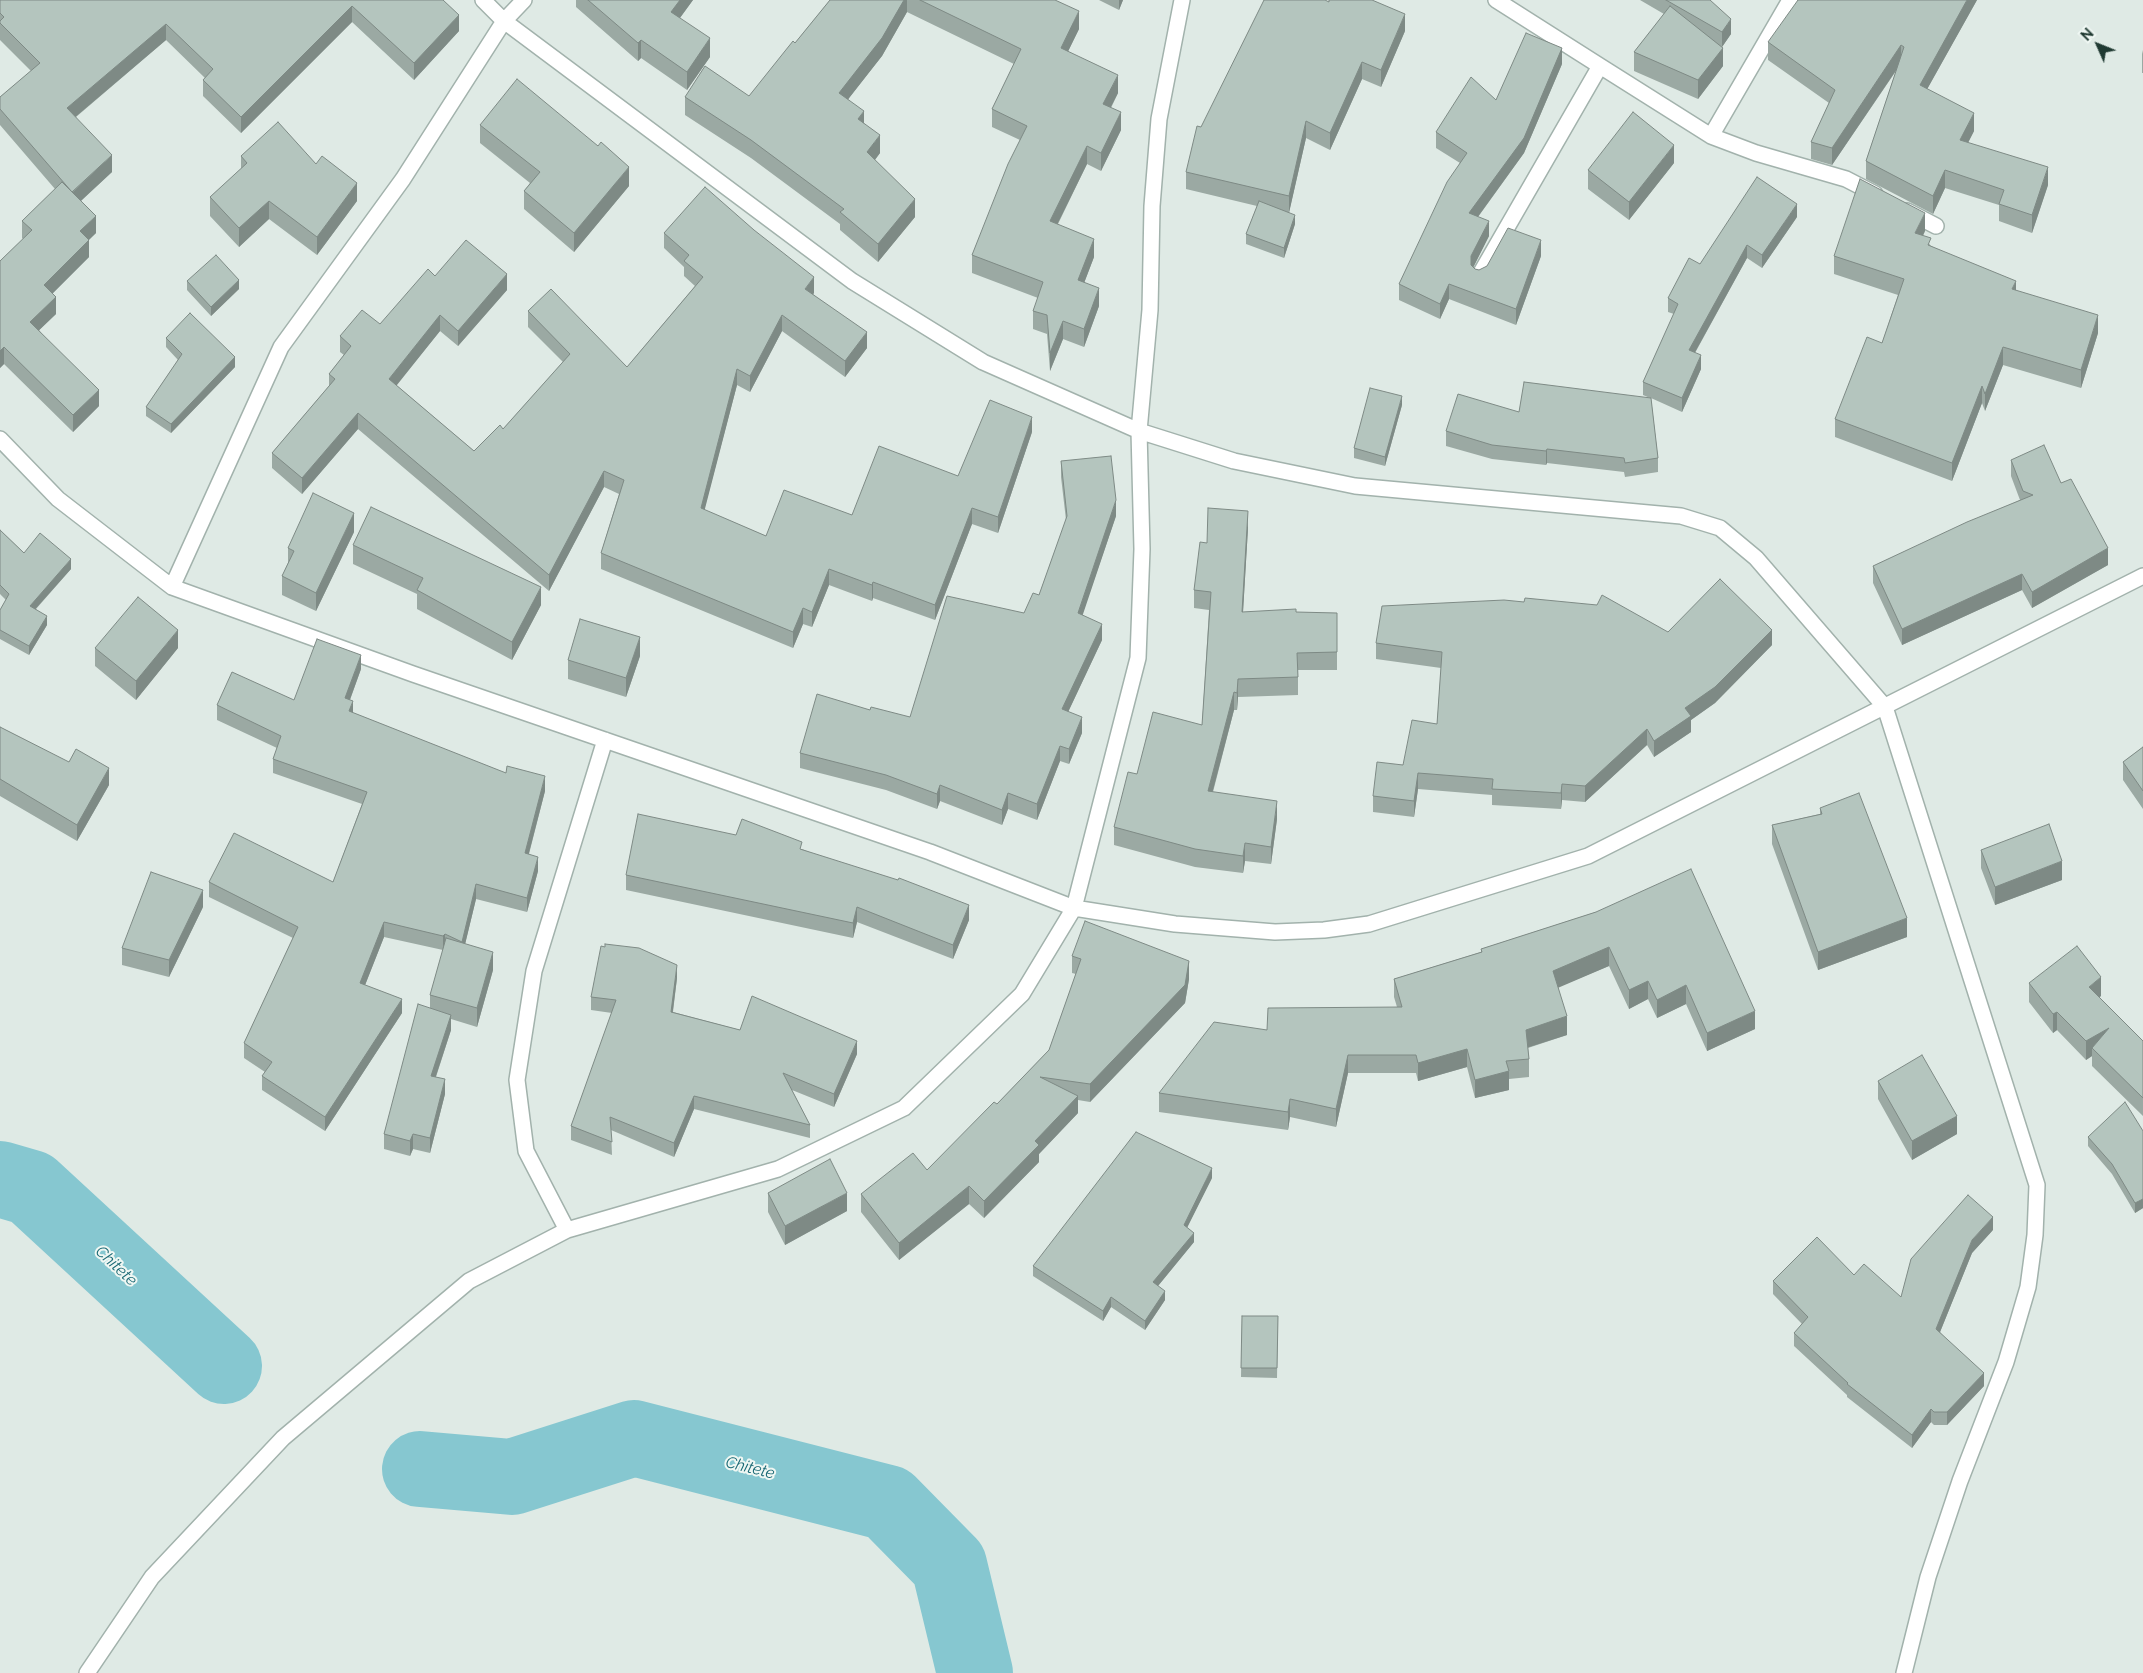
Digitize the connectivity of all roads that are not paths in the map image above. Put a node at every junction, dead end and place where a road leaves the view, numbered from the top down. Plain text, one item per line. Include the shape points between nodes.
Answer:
1 (483, 0) edge
2 (524, 0) edge
3 (1182, 0) edge
4 (1496, 0) edge
5 (1790, 0) edge
6 (504, 21) junction
7 (1600, 66) junction
8 (1711, 136) junction
9 (1936, 226) dead end
10 (1479, 276) edge
11 (1139, 431) junction
12 (0, 439) edge
13 (2143, 576) edge
14 (172, 587) junction
15 (1885, 707) junction
16 (605, 740) junction
17 (1074, 908) junction
18 (567, 1230) junction
19 (87, 1673) edge
20 (1904, 1673) edge

1 - 6 street
2 - 6 street
3 - 11 street via 1159,119 1152,206 1150,310
4 - 7 street
5 - 8 street
6 - 11 street via 852,281 983,362
6 - 14 street via 403,179 281,347
7 - 8 street
7 - 10 street
8 - 9 street via 1756,153 1846,179
11 - 15 street via 1234,461 1355,486 1681,516 1720,528 1756,558
11 - 17 street via 1142,549 1138,658
12 - 14 street via 58,499
13 - 15 street
14 - 16 street
15 - 17 street via 1588,856 1369,924 1275,932 1175,924
15 - 20 street via 2037,1185 2028,1287 2006,1362 1960,1481 1928,1577
16 - 17 street via 930,852
16 - 18 street via 534,971 518,1080 526,1151
17 - 18 street via 1022,994 904,1108 778,1169
18 - 19 street via 469,1281 283,1438 152,1577

